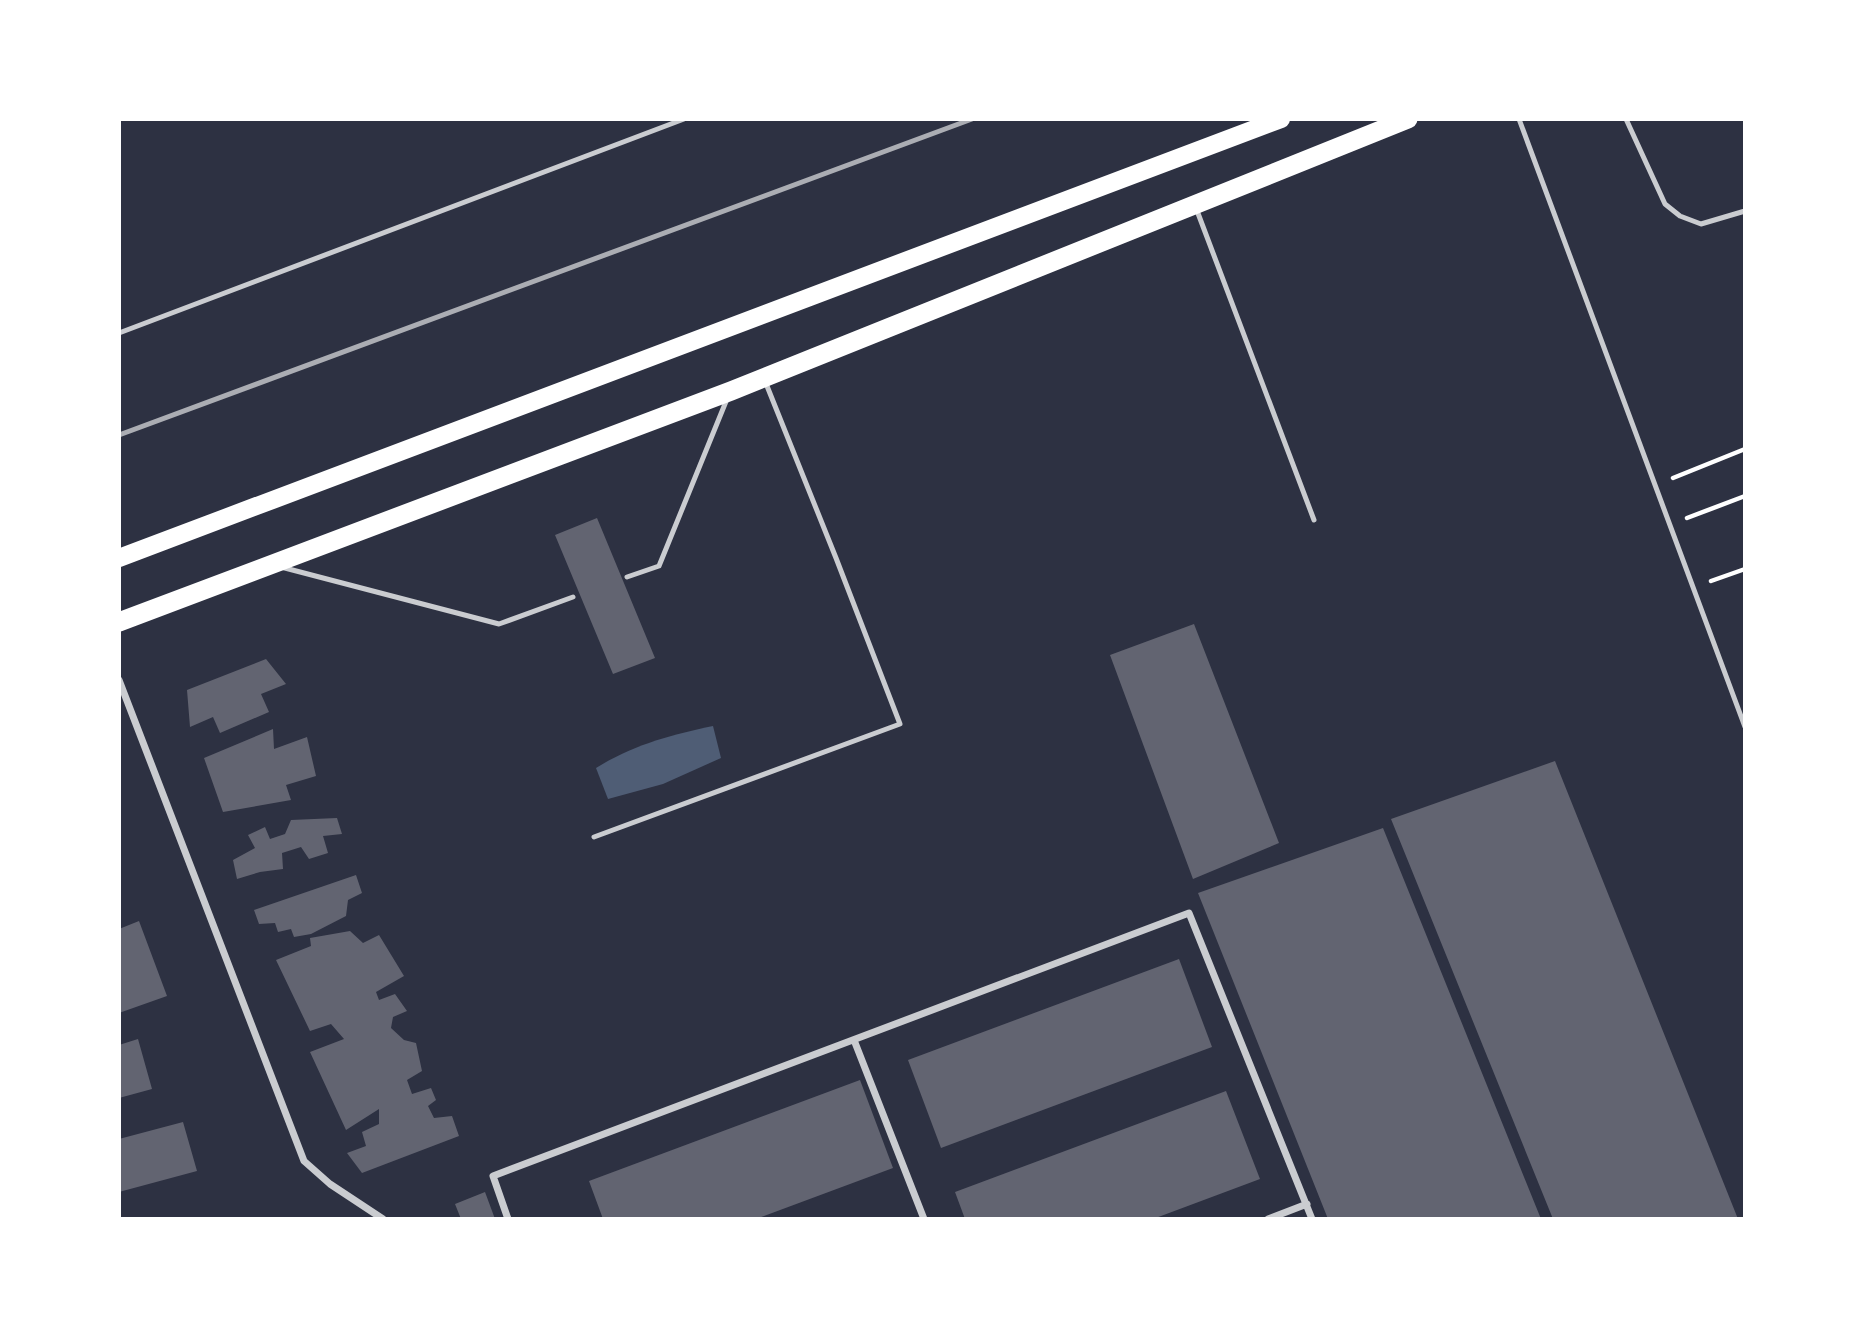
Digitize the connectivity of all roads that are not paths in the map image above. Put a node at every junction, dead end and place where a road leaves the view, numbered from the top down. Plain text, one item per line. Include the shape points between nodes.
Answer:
1 (684, 119) edge
2 (1281, 119) edge
3 (1408, 119) edge
4 (1519, 119) edge
5 (1626, 119) edge
6 (1195, 205) junction
7 (1745, 211) edge
8 (119, 333) edge
9 (763, 378) junction
10 (731, 391) junction
11 (1314, 520) dead end
12 (119, 558) edge
13 (271, 565) junction
14 (627, 577) dead end
15 (573, 597) dead end
16 (119, 622) edge
17 (119, 680) edge
18 (1745, 727) edge
19 (594, 837) dead end
20 (854, 1040) junction
21 (1307, 1204) junction
22 (383, 1219) edge
23 (508, 1219) edge
24 (924, 1219) edge
25 (1268, 1219) edge
26 (1312, 1219) edge

1 - 8 lane
2 - 12 main road
3 - 6 highway
4 - 18 lane
5 - 7 lane via 1665,204 1680,216 1701,224
6 - 9 highway
6 - 11 lane
9 - 10 highway
9 - 19 lane via 900,724
10 - 13 highway
10 - 14 lane via 659,566
13 - 15 lane via 499,624
13 - 16 highway
17 - 22 street via 304,1161
20 - 21 street via 1189,914
20 - 23 street via 493,1176
20 - 24 street
21 - 25 street
21 - 26 street

